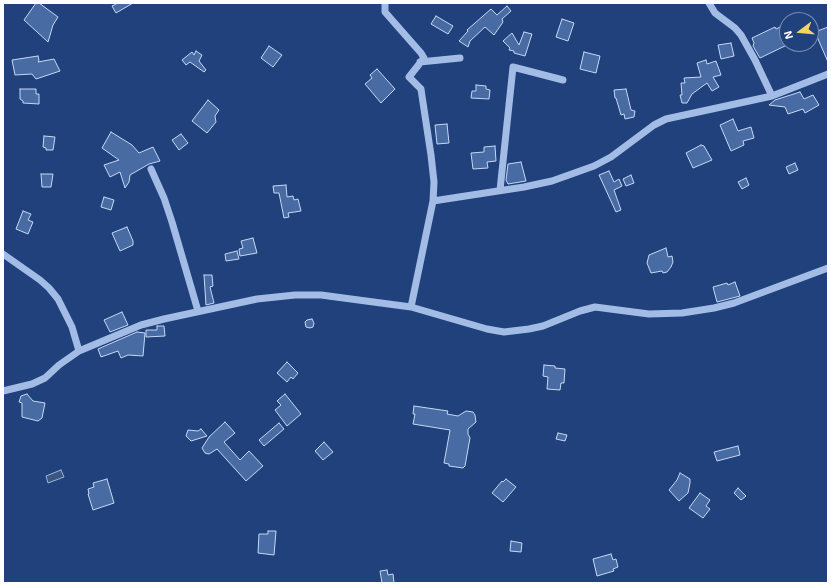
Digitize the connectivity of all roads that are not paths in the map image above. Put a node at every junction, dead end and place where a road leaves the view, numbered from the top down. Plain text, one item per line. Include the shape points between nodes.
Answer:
1 (385, 3) edge
2 (709, 3) edge
3 (460, 58) dead end
4 (420, 62) junction
5 (828, 74) edge
6 (563, 80) dead end
7 (772, 96) junction
8 (151, 169) dead end
9 (500, 190) junction
10 (433, 201) junction
11 (3, 254) edge
12 (828, 268) edge
13 (410, 307) junction
14 (198, 311) junction
15 (79, 351) junction
16 (3, 391) edge

1 - 4 street via 385,12 424,58
2 - 7 street via 715,13 741,35
3 - 4 street
4 - 10 street via 409,77 420,89 422,96 432,155
5 - 7 street
6 - 9 street via 513,67
7 - 9 street via 666,119 594,166 552,181
8 - 14 street via 172,222
9 - 10 street
10 - 13 street
11 - 15 street via 40,280 58,299 72,327
12 - 13 street via 714,308 682,313 649,314 595,307 543,326 504,332
13 - 14 street via 321,295 295,295 257,299
14 - 15 street via 141,325
15 - 16 street via 45,378

